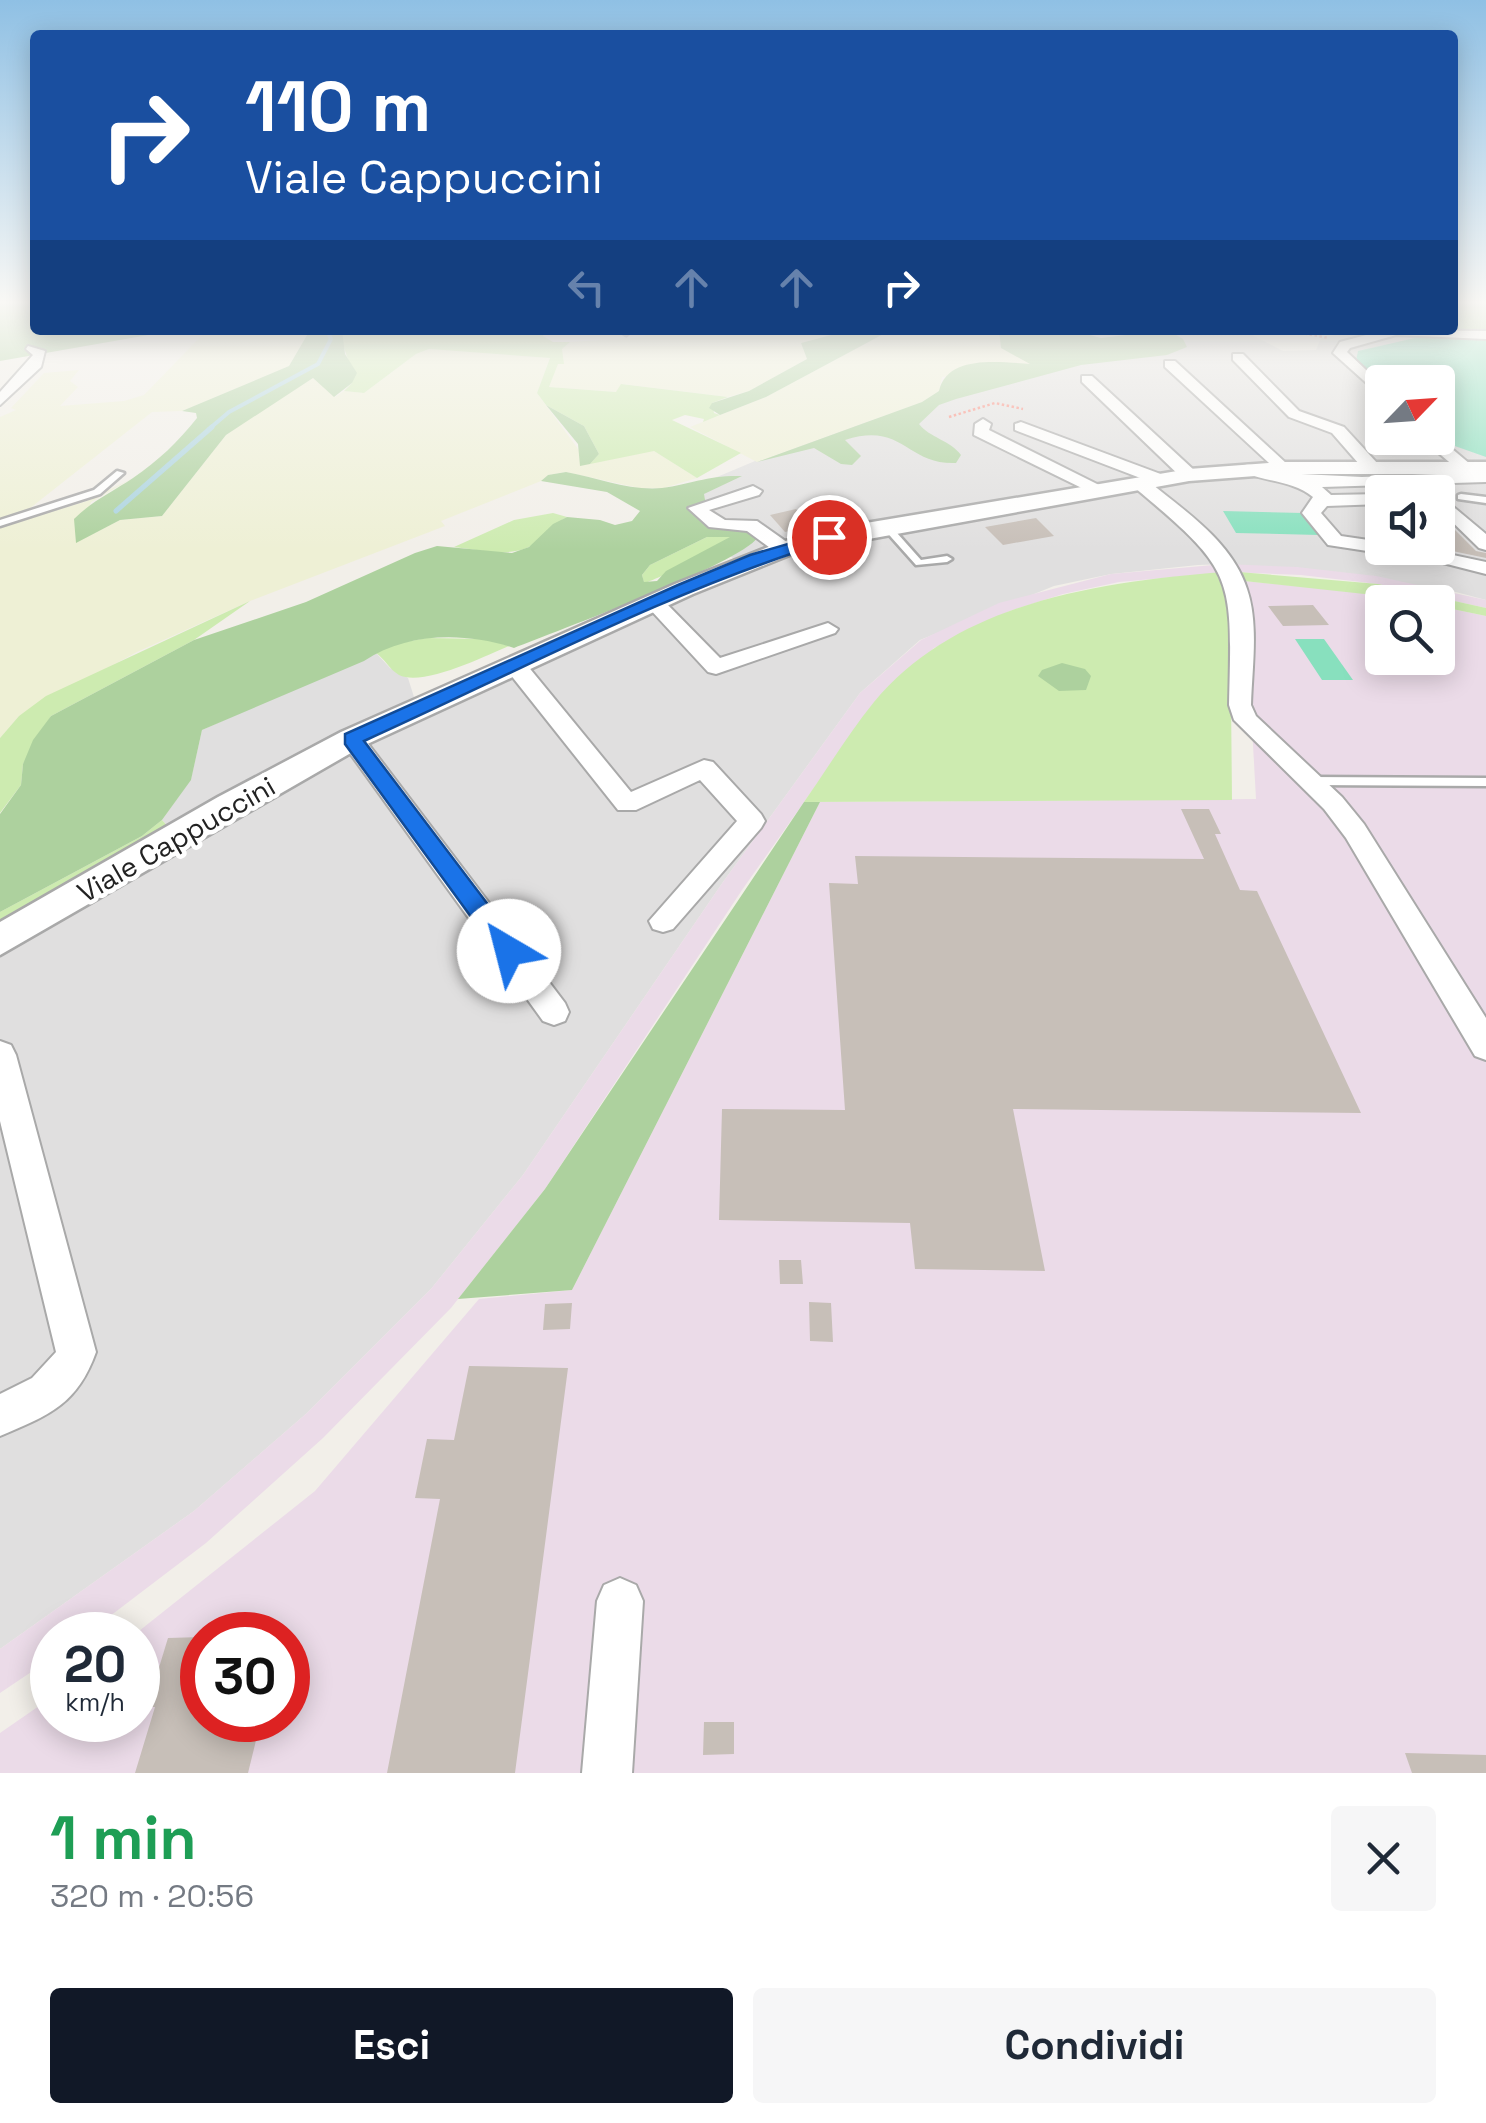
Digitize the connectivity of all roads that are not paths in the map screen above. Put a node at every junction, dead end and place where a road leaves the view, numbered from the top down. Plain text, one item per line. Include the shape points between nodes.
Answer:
1 (1092, 384) edge
2 (1191, 384) edge
3 (1262, 384) edge
4 (1268, 390) junction
5 (1249, 394) dead end
6 (1231, 400) dead end
7 (1213, 404) junction
8 (983, 424) dead end
9 (1021, 427) road end
10 (1448, 455) edge
11 (1372, 468) junction
12 (120, 473) dead end
13 (1469, 473) edge
14 (1189, 474) junction
15 (1293, 474) junction
16 (1151, 482) junction
17 (753, 490) dead end
18 (1100, 490) junction
19 (1455, 498) edge
20 (1460, 498) junction
21 (1365, 500) edge
22 (1486, 500) edge
23 (1322, 501) junction
24 (1455, 514) edge
25 (0, 523) edge
26 (886, 526) junction
27 (1486, 544) edge
28 (784, 549) junction
29 (947, 559) dead end
30 (1486, 568) edge
31 (654, 602) junction
32 (828, 629) dead end
33 (514, 664) junction
34 (352, 739) junction
35 (1310, 781) junction
36 (1486, 782) edge
37 (663, 921) dead end
38 (0, 940) edge
39 (554, 1012) dead end
40 (1486, 1046) edge
41 (0, 1055) edge
42 (5, 1094) edge
43 (0, 1415) edge
44 (620, 1601) dead end
45 (607, 1773) edge

1 - 14 street
2 - 7 street
3 - 4 street
4 - 5 street
4 - 11 street via 1294,414 1338,430
6 - 7 street
7 - 15 street
8 - 18 street via 980,432
9 - 16 street
10 - 13 street
11 - 13 street, Viale Cappuccini
11 - 15 street, Viale Cappuccini
12 - 25 lane via 98,492
13 - 15 street
13 - 20 street
14 - 15 street, Viale Cappuccini
14 - 16 street, Viale Cappuccini
15 - 23 street via 1313,485
16 - 18 street, Viale Cappuccini
16 - 35 street via 1228,568 1239,589 1240,705 1261,738
17 - 28 street via 697,508 711,524 751,525
18 - 26 street, Viale Cappuccini
19 - 20 street
20 - 22 lane
21 - 23 street
23 - 30 street via 1312,512 1335,541
24 - 27 street
26 - 28 street, Viale Cappuccini
26 - 29 lane via 919,564
28 - 31 street, Viale Cappuccini
31 - 32 street via 716,667
31 - 33 street, Viale Cappuccini
33 - 34 street, Viale Cappuccini
33 - 37 street via 627,804 704,768 752,821
34 - 38 street, Viale Cappuccini
34 - 39 street
35 - 36 lane
35 - 40 street via 1355,831
41 - 42 street
42 - 43 street via 76,1352 71,1371 52,1391
44 - 45 street

